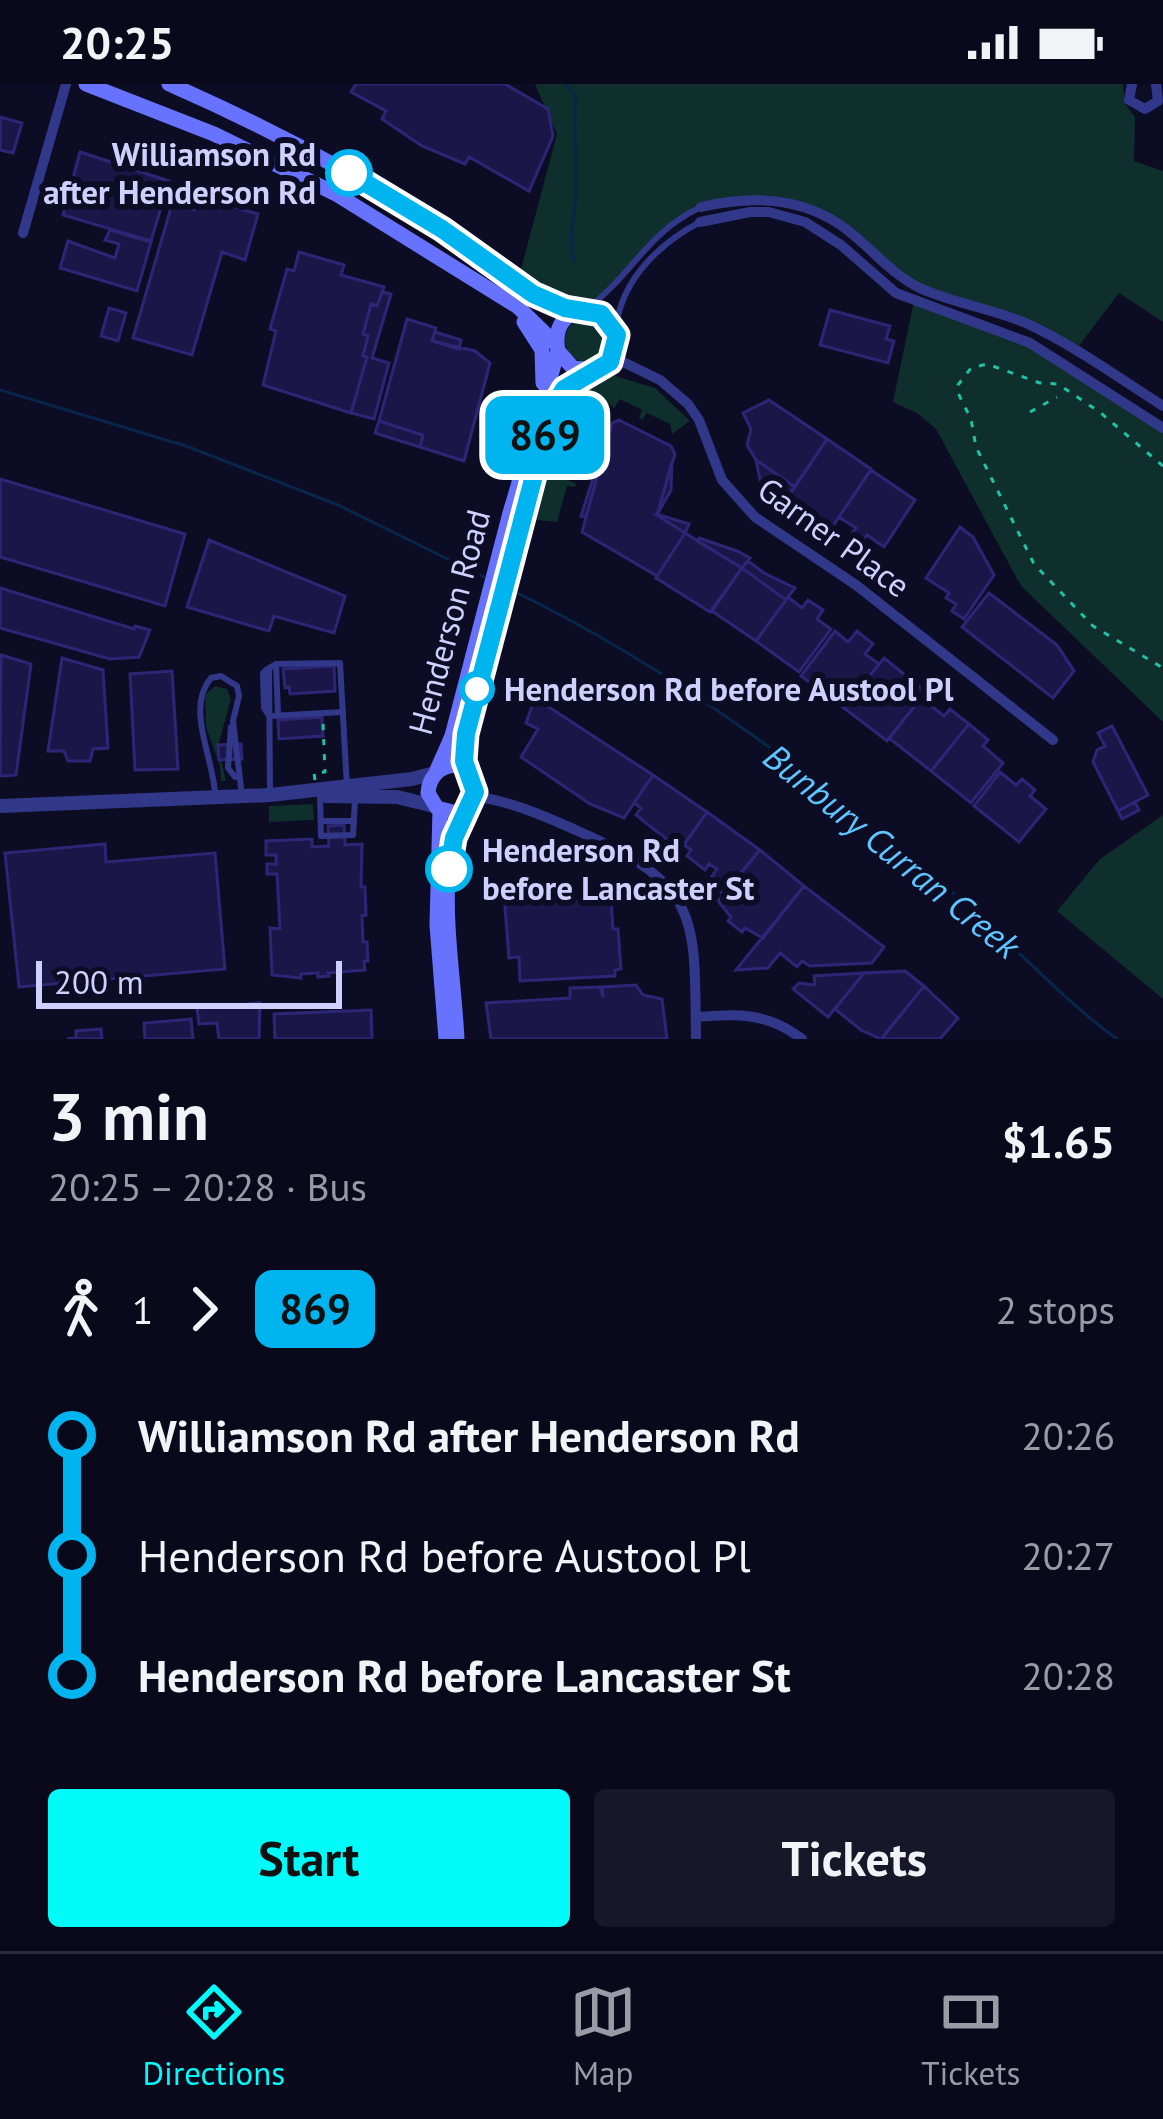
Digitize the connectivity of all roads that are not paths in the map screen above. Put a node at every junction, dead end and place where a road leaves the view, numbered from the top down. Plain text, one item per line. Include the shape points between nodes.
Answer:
1 (66, 84) edge
2 (86, 84) edge
3 (170, 84) edge
4 (1132, 84) edge
5 (1156, 84) edge
6 (1161, 98) edge
7 (701, 208) joint
8 (700, 222) joint
9 (23, 233) dead end
10 (467, 278) junction
11 (582, 310) junction
12 (616, 330) junction
13 (558, 348) junction
14 (613, 357) junction
15 (595, 370) junction
16 (1163, 406) edge
17 (538, 409) junction
18 (1163, 428) edge
19 (516, 516) junction
20 (482, 644) junction
21 (343, 712) junction
22 (274, 715) junction
23 (1053, 740) dead end
24 (436, 772) junction
25 (467, 772) junction
26 (350, 793) junction
27 (270, 795) junction
28 (242, 796) junction
29 (320, 796) junction
30 (215, 798) junction
31 (472, 800) junction
32 (0, 806) edge
33 (437, 808) junction
34 (353, 820) junction
35 (321, 821) junction
36 (696, 1017) junction
37 (446, 1039) edge
38 (458, 1039) edge
39 (696, 1039) edge
40 (802, 1039) edge

1 - 9 street
2 - 10 main road via 308,180
3 - 11 main road via 338,166 533,294
4 - 6 street via 1136,107
5 - 6 street
7 - 11 lane via 664,227
7 - 16 street via 760,199 818,212 918,287 1025,323
8 - 12 lane via 635,278
8 - 18 street via 751,212 805,222 896,293 1030,343
10 - 13 main road via 529,315
10 - 17 main road via 537,338 544,362
11 - 12 main road via 606,316
11 - 13 main road via 561,324
12 - 14 main road
13 - 15 main road via 573,368
13 - 17 main road, Henderson Road
14 - 15 main road
14 - 23 street, Garner Place via 688,404 722,481 755,517 856,585
15 - 19 main road, Henderson Road via 554,404
17 - 19 main road, Henderson Road
19 - 20 main road, Henderson Road
20 - 24 main road, Henderson Road
20 - 25 main road, Henderson Road via 464,742
21 - 22 lane
21 - 22 lane via 340,663 272,666
21 - 26 lane
22 - 27 lane
24 - 25 main road
24 - 26 street
24 - 33 main road via 428,789
25 - 31 main road
26 - 27 street
26 - 29 street
26 - 33 street
26 - 34 lane
27 - 28 street
27 - 29 street
28 - 30 street
28 - 30 lane via 233,721 239,695 220,676 201,694 200,717
29 - 35 lane
30 - 32 street
31 - 33 main road via 456,813
31 - 36 street via 542,815 635,857 664,880 692,937
31 - 38 main road via 449,869
33 - 37 main road
34 - 35 lane
34 - 35 lane via 352,835 321,836
36 - 39 street
36 - 40 street via 754,1015

